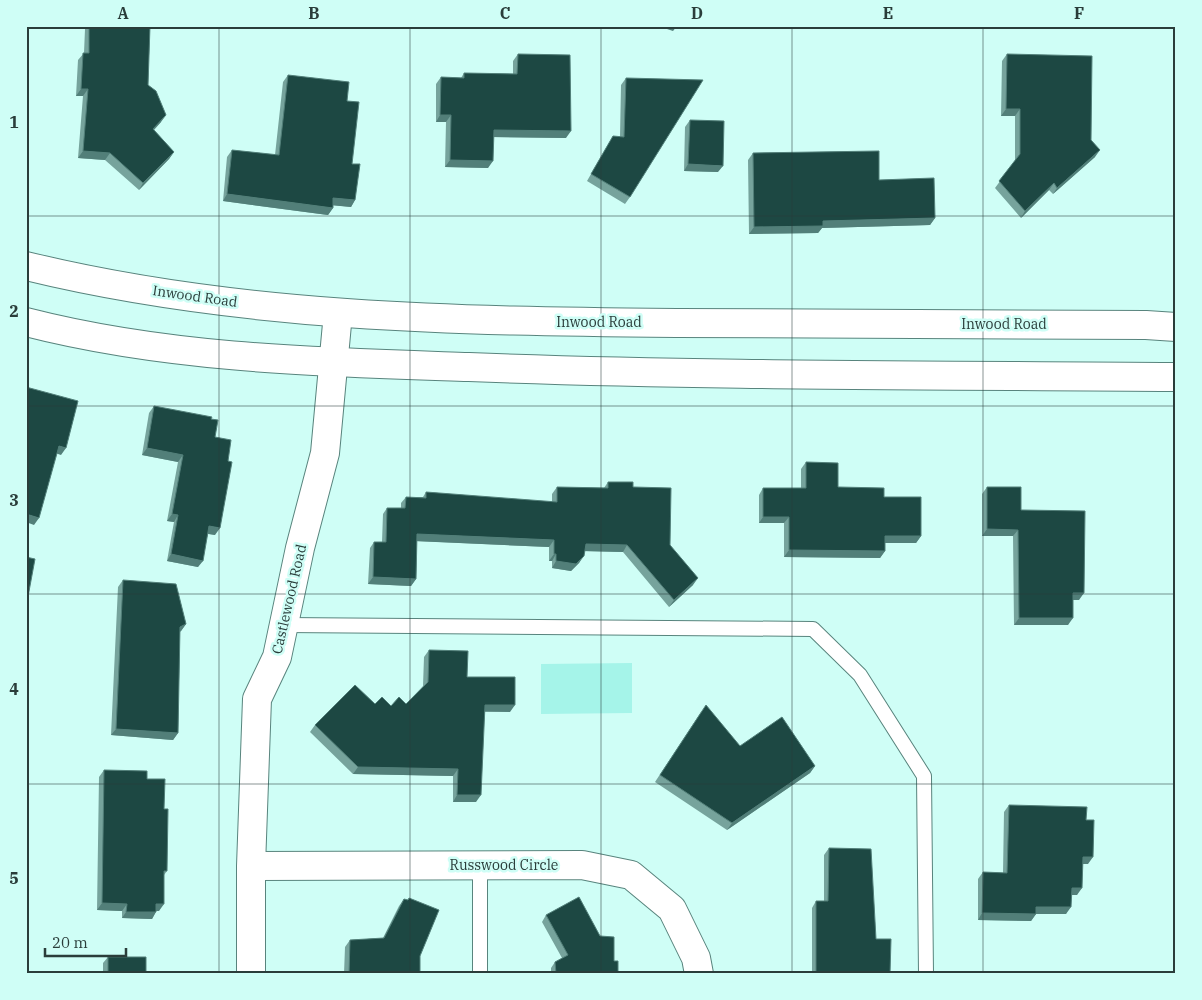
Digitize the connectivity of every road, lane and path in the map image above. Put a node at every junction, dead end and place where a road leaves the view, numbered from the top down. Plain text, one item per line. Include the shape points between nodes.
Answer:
1 (26, 266) edge
2 (338, 314) junction
3 (26, 322) edge
4 (1176, 327) edge
5 (333, 362) junction
6 (1176, 377) edge
7 (284, 625) junction
8 (480, 865) junction
9 (251, 866) junction
10 (251, 974) edge
11 (480, 974) edge
12 (699, 974) edge
13 (926, 974) edge

1 - 2 main road, Inwood Road via 85,280
2 - 4 main road, Inwood Road via 490,321
2 - 5 main road, Castlewood Road
3 - 5 main road via 196,352
5 - 6 main road via 572,371
5 - 7 main road, Castlewood Road via 325,453
7 - 9 main road, Castlewood Road via 277,657 257,699
7 - 13 lane via 813,629 860,676 924,776
8 - 9 main road, Russwood Circle
8 - 11 lane
8 - 12 main road, Russwood Circle via 582,865 631,875 672,909 696,958
9 - 10 main road, Castlewood Road

